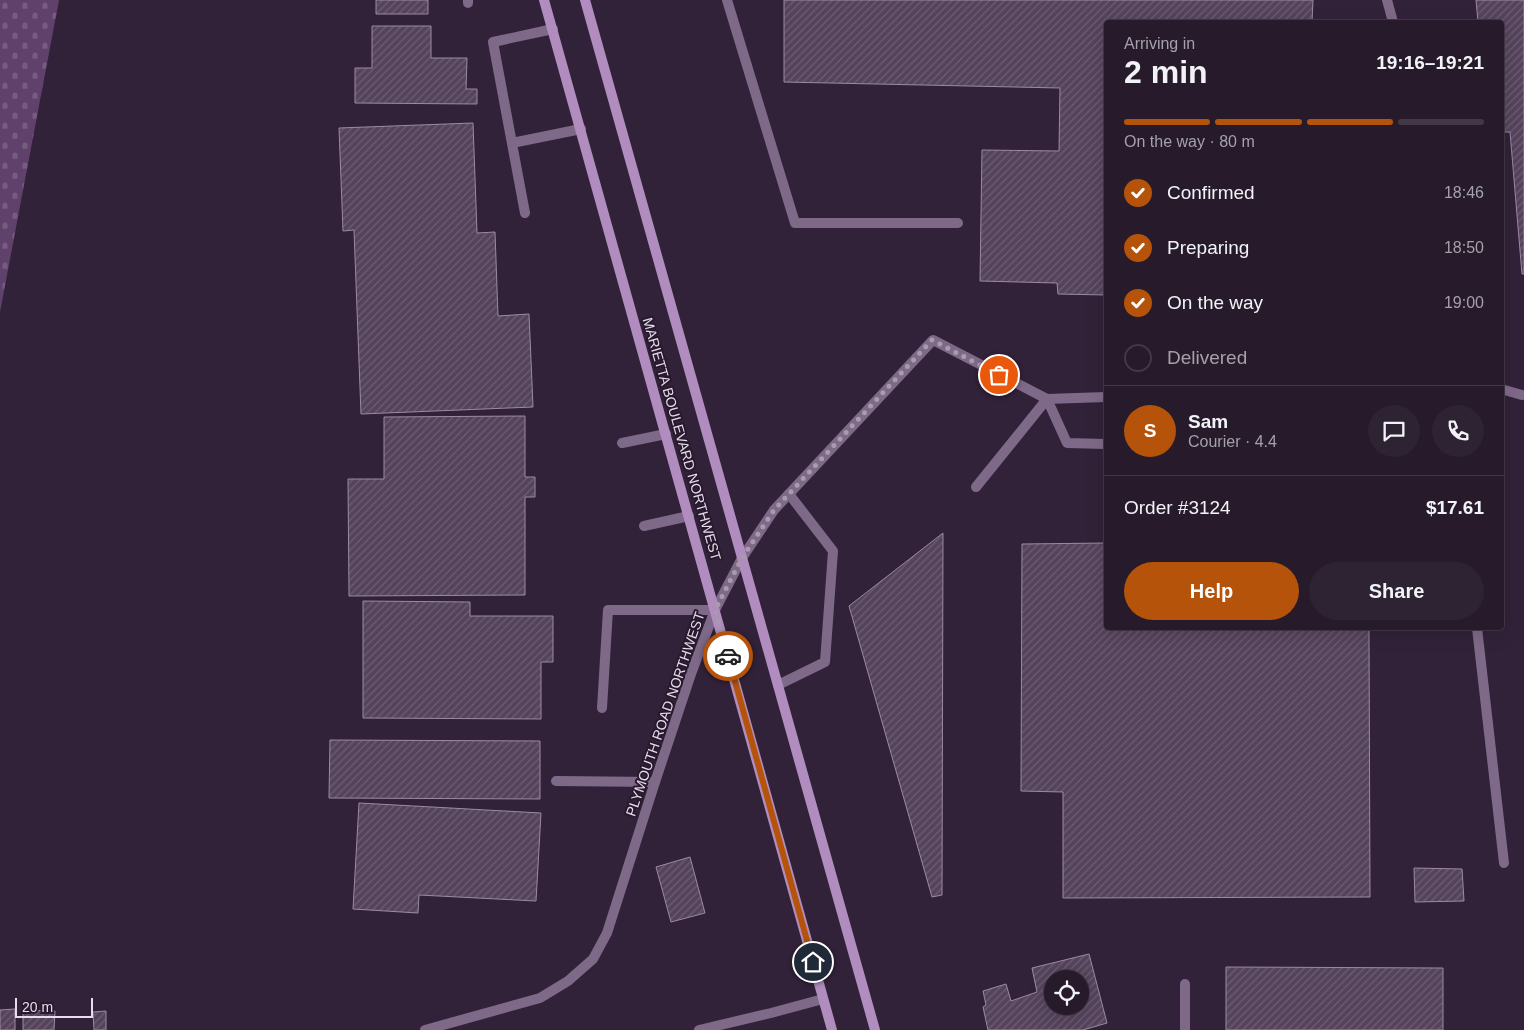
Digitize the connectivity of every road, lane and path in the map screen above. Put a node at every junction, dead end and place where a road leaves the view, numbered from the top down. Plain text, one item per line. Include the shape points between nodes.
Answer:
1 (544, 0) edge
2 (585, 0) edge
3 (727, 0) edge
4 (1387, 0) edge
5 (1392, 20) edge
6 (552, 29) junction
7 (581, 129) junction
8 (512, 143) junction
9 (525, 212) dead end
10 (958, 223) dead end
11 (1504, 390) edge
12 (1104, 397) edge
13 (1523, 398) edge
14 (1047, 399) junction
15 (666, 434) junction
16 (622, 443) dead end
17 (1104, 444) edge
18 (976, 487) dead end
19 (789, 494) junction
20 (689, 516) junction
21 (644, 526) dead end
22 (742, 558) junction
23 (715, 610) junction
24 (1477, 630) edge
25 (778, 685) junction
26 (602, 708) dead end
27 (556, 781) dead end
28 (655, 782) junction
29 (1504, 863) dead end
30 (1185, 984) dead end
31 (823, 999) junction
32 (425, 1030) edge
33 (699, 1030) edge
34 (832, 1030) edge
35 (875, 1030) edge
36 (1185, 1030) edge

1 - 6 main road, MARIETTA BOULEVARD NORTHWEST
2 - 22 main road
3 - 10 street via 795,223
4 - 5 street
6 - 7 main road, MARIETTA BOULEVARD NORTHWEST
6 - 8 street via 493,42
7 - 8 street
7 - 15 main road, MARIETTA BOULEVARD NORTHWEST
8 - 9 street
11 - 13 street
12 - 14 street, PLYMOUTH ROAD NORTHWEST
14 - 17 street via 1067,443
14 - 18 street
14 - 19 street, PLYMOUTH ROAD NORTHWEST via 932,340
15 - 16 street
15 - 20 main road, MARIETTA BOULEVARD NORTHWEST
19 - 22 street, PLYMOUTH ROAD NORTHWEST via 774,510
19 - 25 street via 832,551 825,662
20 - 21 street
20 - 23 main road, MARIETTA BOULEVARD NORTHWEST
22 - 23 street, PLYMOUTH ROAD NORTHWEST
22 - 25 main road
23 - 26 street via 608,610
23 - 28 street, PLYMOUTH ROAD NORTHWEST
23 - 31 main road, MARIETTA BOULEVARD NORTHWEST
24 - 29 street
25 - 35 main road
27 - 28 street
28 - 32 street, PLYMOUTH ROAD NORTHWEST via 607,933 593,959 568,981 540,998
30 - 36 street
31 - 33 street
31 - 34 main road, MARIETTA BOULEVARD NORTHWEST

